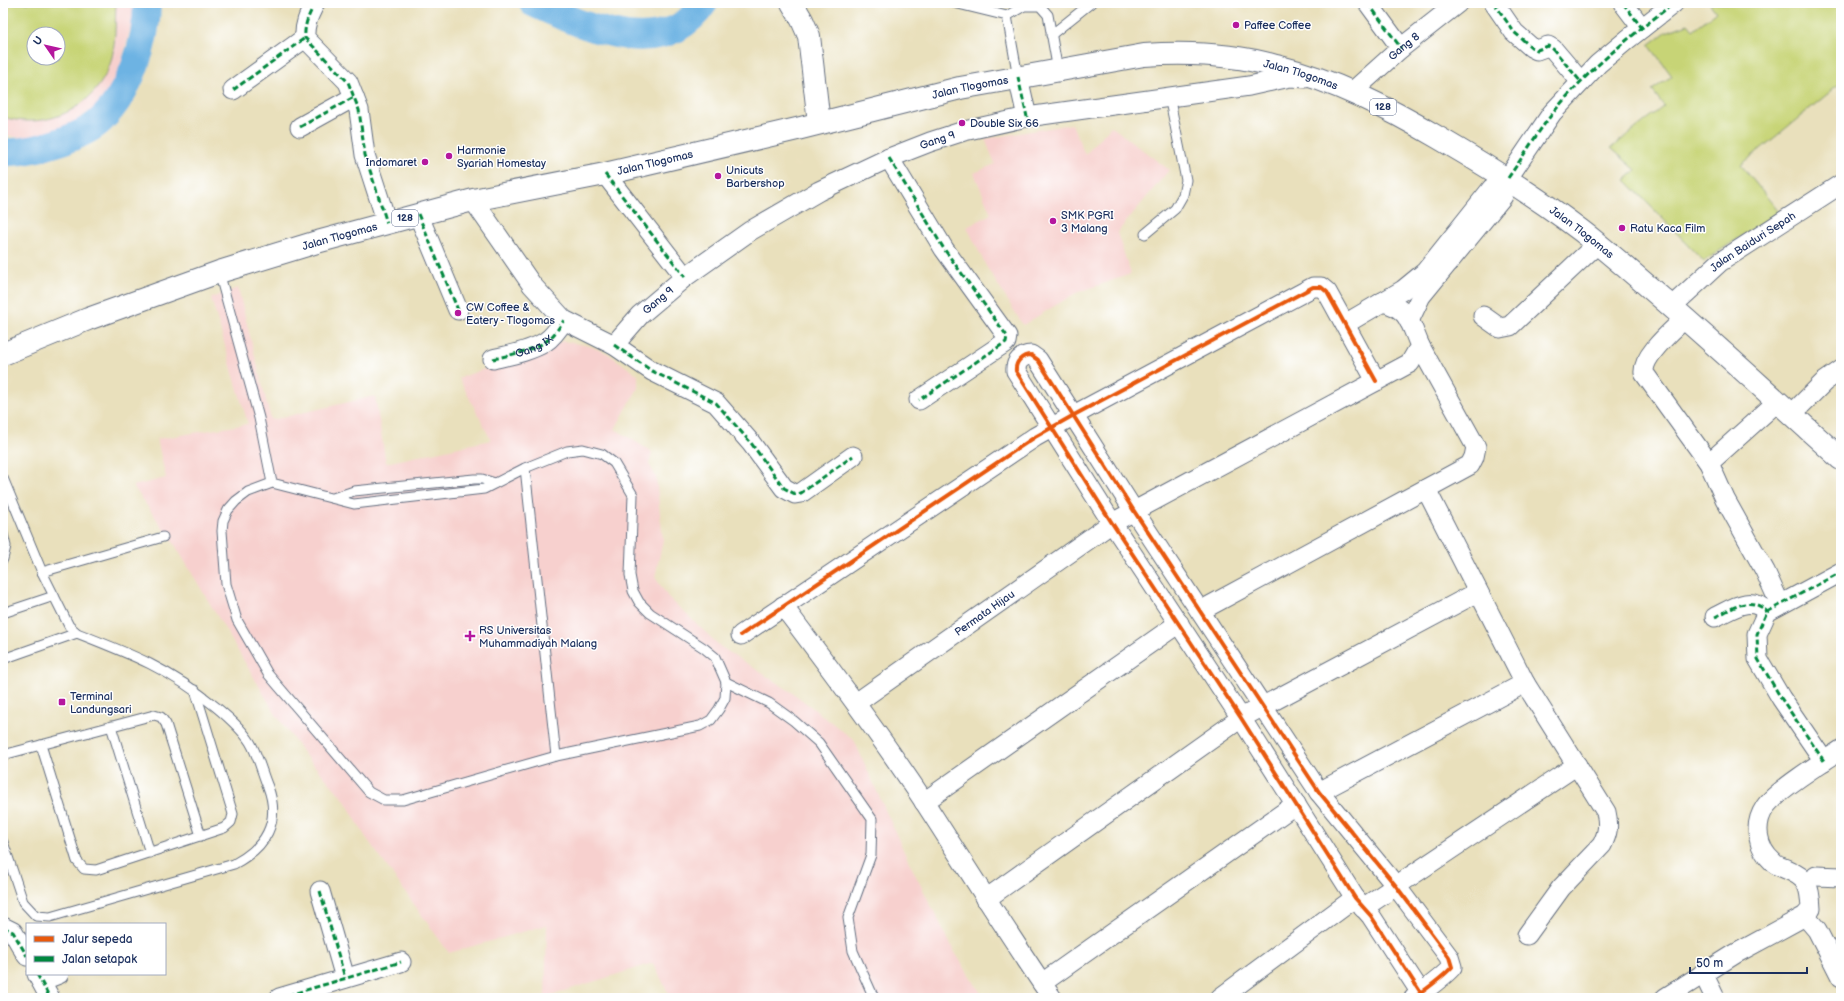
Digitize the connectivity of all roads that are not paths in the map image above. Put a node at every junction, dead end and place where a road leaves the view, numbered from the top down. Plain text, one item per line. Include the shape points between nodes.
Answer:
1 (315, 3) edge
2 (954, 3) edge
3 (1091, 3) edge
4 (1368, 3) edge
5 (1458, 3) edge
6 (1494, 3) edge
7 (1624, 3) edge
8 (1674, 3) edge
9 (797, 12) edge
10 (1007, 16) junction
11 (1642, 28) junction
12 (1051, 35) junction
13 (305, 38) junction
14 (1401, 48) junction
15 (1058, 71) junction
16 (1018, 77) junction
17 (1318, 79) junction
18 (1581, 82) junction
19 (233, 90) dead end
20 (1352, 92) junction
21 (1169, 96) junction
22 (354, 98) junction
23 (1027, 117) junction
24 (819, 123) junction
25 (300, 126) dead end
26 (889, 158) junction
27 (605, 174) junction
28 (1508, 178) junction
29 (1841, 184) edge
30 (473, 200) junction
31 (418, 214) junction
32 (387, 222) junction
33 (1145, 234) dead end
34 (1597, 244) junction
35 (219, 272) junction
36 (685, 277) junction
37 (1430, 277) junction
38 (1382, 302) junction
39 (458, 310) dead end
40 (1677, 313) junction
41 (1484, 316) dead end
42 (564, 320) junction
43 (1409, 321) junction
44 (1345, 324) junction
45 (614, 345) junction
46 (1420, 346) junction
47 (3, 354) edge
48 (493, 359) dead end
49 (1410, 362) junction
50 (1432, 368) junction
51 (1841, 370) edge
52 (1376, 381) junction
53 (918, 400) dead end
54 (1784, 408) junction
55 (1074, 415) junction
56 (1052, 427) junction
57 (853, 456) dead end
58 (1841, 460) edge
59 (1709, 463) junction
60 (525, 468) junction
61 (3, 478) edge
62 (272, 483) junction
63 (495, 483) junction
64 (1426, 488) junction
65 (333, 498) junction
66 (1134, 511) junction
67 (1112, 523) junction
68 (3, 534) edge
69 (163, 537) dead end
70 (3, 558) edge
71 (42, 572) junction
72 (1841, 572) edge
73 (1478, 592) junction
74 (54, 596) junction
75 (783, 606) junction
76 (1773, 608) junction
77 (1200, 611) junction
78 (3, 613) edge
79 (1715, 617) dead end
80 (1179, 623) junction
81 (76, 633) junction
82 (742, 635) dead end
83 (3, 659) edge
84 (726, 682) junction
85 (1525, 683) junction
86 (195, 690) junction
87 (856, 703) junction
88 (1261, 705) junction
89 (1241, 718) junction
90 (110, 726) junction
91 (41, 745) junction
92 (1841, 750) edge
93 (3, 755) edge
94 (556, 756) junction
95 (1824, 761) junction
96 (1577, 765) junction
97 (1319, 792) junction
98 (924, 802) junction
99 (1296, 804) junction
100 (201, 836) junction
101 (3, 842) edge
102 (150, 853) junction
103 (1808, 876) junction
104 (1841, 877) edge
105 (1396, 886) junction
106 (320, 891) dead end
107 (986, 899) junction
108 (1359, 903) junction
109 (1808, 912) junction
110 (3, 927) edge
111 (1527, 934) dead end
112 (26, 954) edge
113 (401, 962) dead end
114 (1703, 974) junction
115 (52, 975) edge
116 (39, 977) edge
117 (1841, 977) edge
118 (345, 978) junction
119 (1047, 990) edge
120 (1417, 995) edge
121 (50, 998) edge
122 (279, 998) edge
123 (874, 998) edge
124 (1220, 998) edge
125 (1665, 998) edge
126 (1715, 998) edge

1 - 13 street via 306,23
2 - 10 lane
3 - 12 lane
4 - 14 street
5 - 14 street, Gang 8
6 - 18 street via 1521,39 1537,50 1548,46 1553,49
7 - 11 street
8 - 11 street
9 - 24 main road via 811,45
10 - 12 lane via 1024,6 1040,6 1048,16
10 - 16 lane
11 - 18 street via 1598,64
12 - 15 lane
13 - 19 street
13 - 22 street via 348,82
14 - 20 street, Gang 8
15 - 16 main road, Jalan Tlogomas / 128
15 - 17 main road, Jalan Tlogomas / 128 via 1144,55 1207,54 1276,66
16 - 23 street
16 - 24 main road, Jalan Tlogomas / 128 via 960,88
17 - 20 main road, Jalan Tlogomas / 128
17 - 21 street, Gang 9 via 1290,77 1249,86
18 - 28 street via 1552,113
20 - 28 main road, Jalan Tlogomas / 128 via 1421,127
21 - 23 street, Gang 9
21 - 33 lane via 1186,180 1183,195 1175,209
22 - 25 street
22 - 32 street via 359,110 365,155
23 - 26 street, Gang 9 via 964,131
24 - 27 main road, Jalan Tlogomas / 128
26 - 36 street, Gang 9 via 786,209
26 - 53 street via 944,249 1007,336 1006,342
27 - 30 main road, Jalan Tlogomas / 128
27 - 36 street
28 - 34 main road, Jalan Tlogomas / 128
28 - 37 street via 1492,188 1455,246
29 - 40 street, Jalan Baiduri Sepah via 1720,262 1700,278
30 - 31 main road, Jalan Tlogomas / 128
30 - 42 street via 532,285
31 - 32 main road, Jalan Tlogomas / 128
31 - 39 street
32 - 35 main road, Jalan Tlogomas / 128
34 - 40 main road, Jalan Tlogomas / 128
34 - 41 street via 1510,326 1500,328
35 - 47 main road, Jalan Tlogomas / 128 via 88,319
35 - 62 lane via 259,418
36 - 45 street, Gang 9 via 640,315
37 - 38 street via 1413,283
37 - 43 street
38 - 43 street via 1395,305
38 - 44 street
40 - 54 main road, Jalan Tlogomas / 128
40 - 59 street, Jalan Baiduri Sepah via 1644,363 1644,373
42 - 45 street
42 - 48 street, Gang IX via 545,342
43 - 46 street
44 - 52 street
44 - 55 street via 1326,292 1321,287 1313,287
45 - 57 street via 652,371 716,403 790,493 801,493
46 - 49 street
46 - 50 street
49 - 50 street
49 - 52 street, Permata Hijau
50 - 64 street via 1476,447 1470,465
51 - 54 street
52 - 66 street, Permata Hijau
54 - 58 main road, Jalan Tlogomas / 128
54 - 59 street
55 - 56 street
55 - 56 street via 1038,360 1031,355 1022,358 1016,364 1016,372
55 - 66 street
56 - 67 street
56 - 75 street
59 - 76 street, Jalan Baiduri Sepah via 1725,499 1765,571
60 - 63 lane
60 - 84 lane via 567,451 583,448 602,454 614,463 633,495 630,575 633,591 650,613 715,657
60 - 94 lane
61 - 71 lane
62 - 65 lane
62 - 94 lane via 248,492 236,501 223,521 226,584 237,620 268,674 369,792 384,800 403,800
63 - 65 lane via 474,479 354,491
63 - 65 lane via 476,491 354,504
64 - 73 street
64 - 77 street
66 - 67 street, Permata Hijau
66 - 77 street
67 - 80 street
67 - 87 street, Permata Hijau
68 - 70 lane via 6,546
69 - 71 lane
71 - 74 lane
72 - 76 street
73 - 85 street
73 - 88 street
74 - 78 lane
74 - 81 lane
75 - 82 street
75 - 87 street
76 - 79 street via 1751,602 1744,603
76 - 95 street via 1757,634 1758,659
77 - 88 street
80 - 89 street
80 - 98 street
81 - 83 lane
81 - 86 lane via 132,654 180,679
84 - 94 lane via 725,698 719,709 711,720 700,726
84 - 123 lane via 769,704 819,743 872,819 871,855 848,918 853,951
85 - 96 street
85 - 97 street
86 - 100 lane via 234,814 231,822 224,828
86 - 101 lane via 239,728 250,743 274,803 272,824 262,842 248,857 234,864 43,917 36,916 23,902
87 - 98 street
88 - 89 street
88 - 97 street
89 - 99 street
89 - 107 street
90 - 91 lane
90 - 100 lane via 154,715 166,724
90 - 102 lane
91 - 93 lane
91 - 102 lane via 80,866 96,870
92 - 95 street
95 - 103 street via 1766,806 1758,823 1758,836 1767,856 1774,864
96 - 105 street
96 - 111 street via 1606,812 1607,836 1561,888
97 - 105 street
98 - 107 street
99 - 108 street
99 - 119 street
100 - 102 lane
103 - 104 street
103 - 109 street via 1820,888 1816,905
105 - 108 street
105 - 120 street via 1452,962 1452,967 1447,972
106 - 118 street
107 - 119 street
108 - 120 street via 1371,916
108 - 124 street
109 - 114 street
109 - 117 street
110 - 112 street via 13,932
113 - 118 street
114 - 125 street
114 - 126 street
115 - 116 street
116 - 121 street
118 - 122 street

